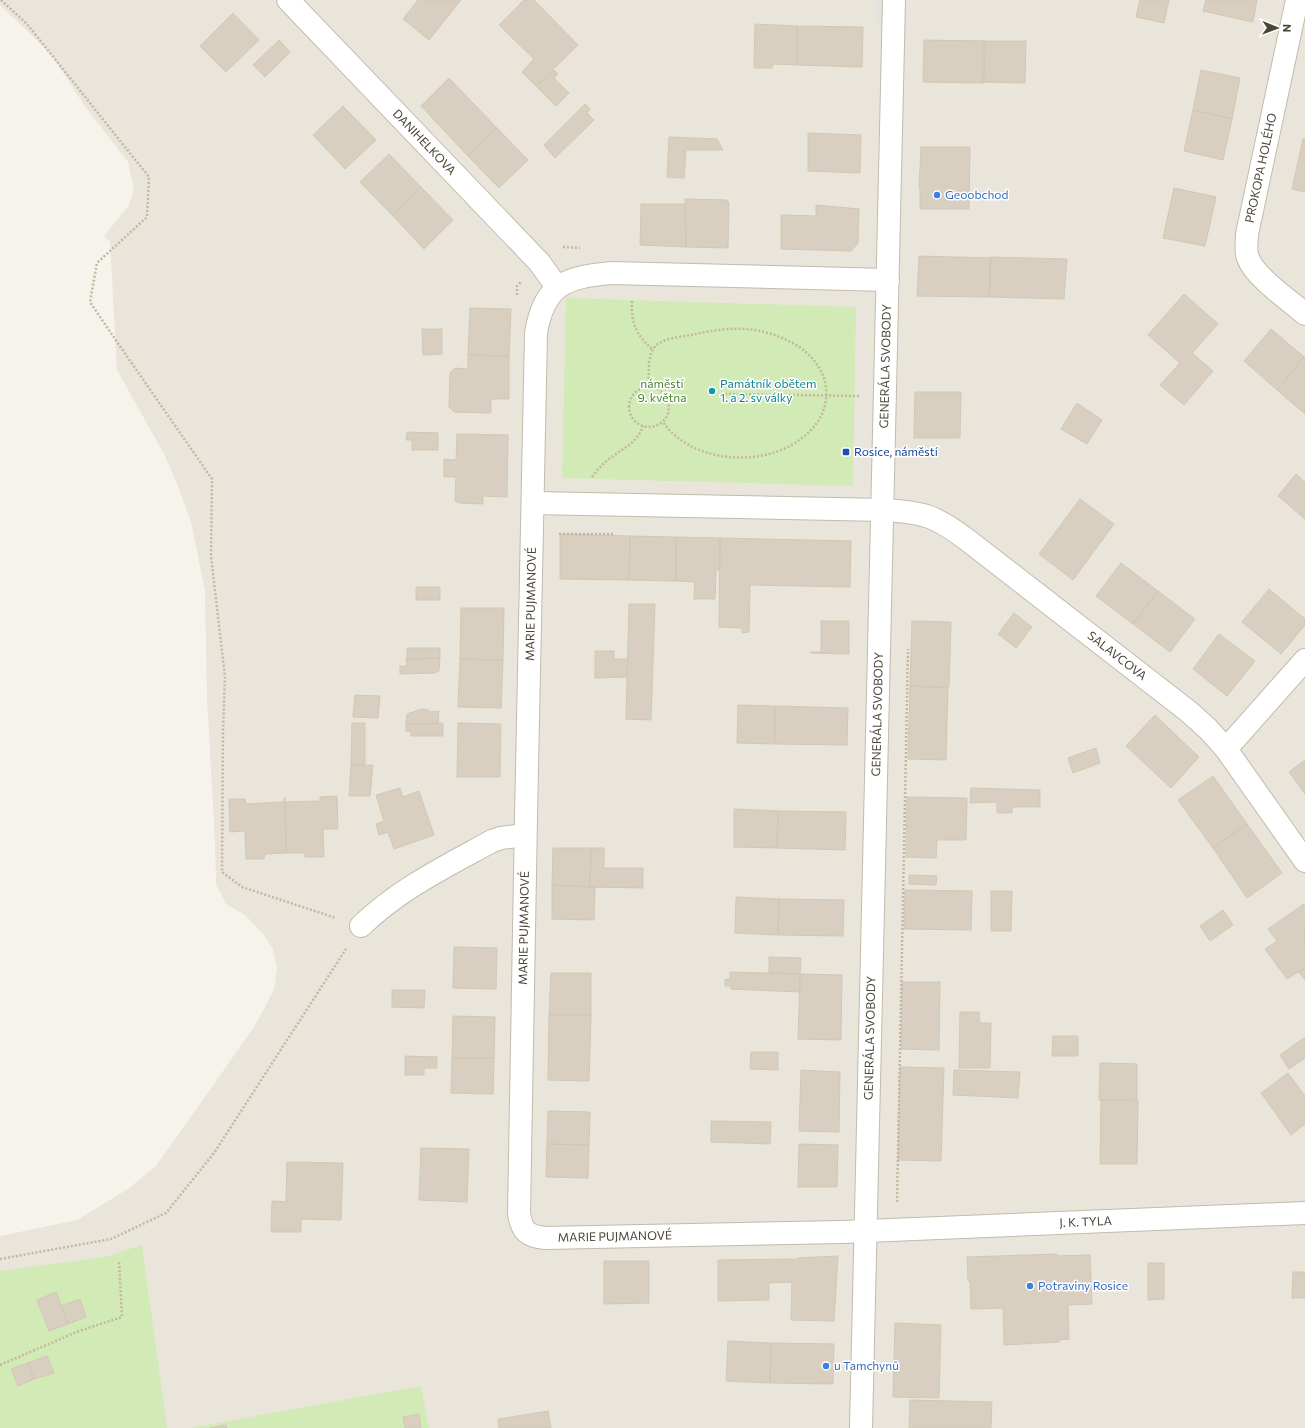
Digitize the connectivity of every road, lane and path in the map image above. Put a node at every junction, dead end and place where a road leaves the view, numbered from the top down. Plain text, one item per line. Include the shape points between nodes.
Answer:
1 (1, 0) edge
2 (288, 0) edge
3 (894, 0) edge
4 (1297, 0) edge
5 (586, 248) dead end
6 (540, 262) junction
7 (633, 274) junction
8 (888, 280) junction
9 (557, 287) junction
10 (517, 302) dead end
11 (1305, 314) edge
12 (653, 350) junction
13 (649, 386) junction
14 (725, 394) dead end
15 (827, 395) junction
16 (861, 396) dead end
17 (663, 422) junction
18 (643, 426) junction
19 (533, 503) junction
20 (583, 504) junction
21 (883, 510) junction
22 (1305, 660) edge
23 (1226, 749) junction
24 (525, 835) junction
25 (1305, 861) edge
26 (361, 926) junction
27 (1305, 1213) edge
28 (866, 1231) junction
29 (0, 1259) edge
30 (119, 1261) dead end
31 (0, 1365) edge
32 (861, 1428) edge

1 - 26 path via 27,24 149,177 147,217 97,263 90,302 212,480 211,556 225,677 222,730 222,872 242,887
2 - 6 street, DANIHELKOVA
3 - 8 street, GENERÁLA SVOBODY
4 - 11 street, PROKOPA HOLÉHO via 1246,246 1247,257 1252,266
5 - 6 path via 554,247
6 - 9 street, DANIHELKOVA
6 - 10 path via 518,286
7 - 8 street
7 - 9 street via 590,275
7 - 12 path via 632,320 640,337
8 - 21 street, GENERÁLA SVOBODY
9 - 19 street, MARIE PUJMANOVÉ via 543,307 536,333
12 - 13 path
12 - 15 path via 662,342 701,332 758,330 789,341 810,356 823,377
13 - 17 path via 660,389 667,397 670,407
13 - 18 path via 636,391 629,404 632,417
14 - 15 path
15 - 16 path
15 - 17 path via 820,417 810,432 791,446 759,456 724,457 709,453 687,445
17 - 18 path via 654,427
18 - 20 path via 633,443 602,465 593,476
19 - 20 street
19 - 24 street, MARIE PUJMANOVÉ
20 - 21 street
21 - 23 street, SALAVCOVA via 924,514 950,526 1188,711
21 - 28 street, GENERÁLA SVOBODY
22 - 23 street
23 - 25 street, SALAVCOVA
24 - 26 street via 492,841 417,883 377,911
24 - 28 street, MARIE PUJMANOVÉ via 519,1214 524,1229 530,1235 544,1238
26 - 29 path via 214,1153 166,1212 111,1239
27 - 28 street, J. K. TYLA
28 - 32 street, GENERÁLA SVOBODY
30 - 31 path via 122,1317 79,1331

